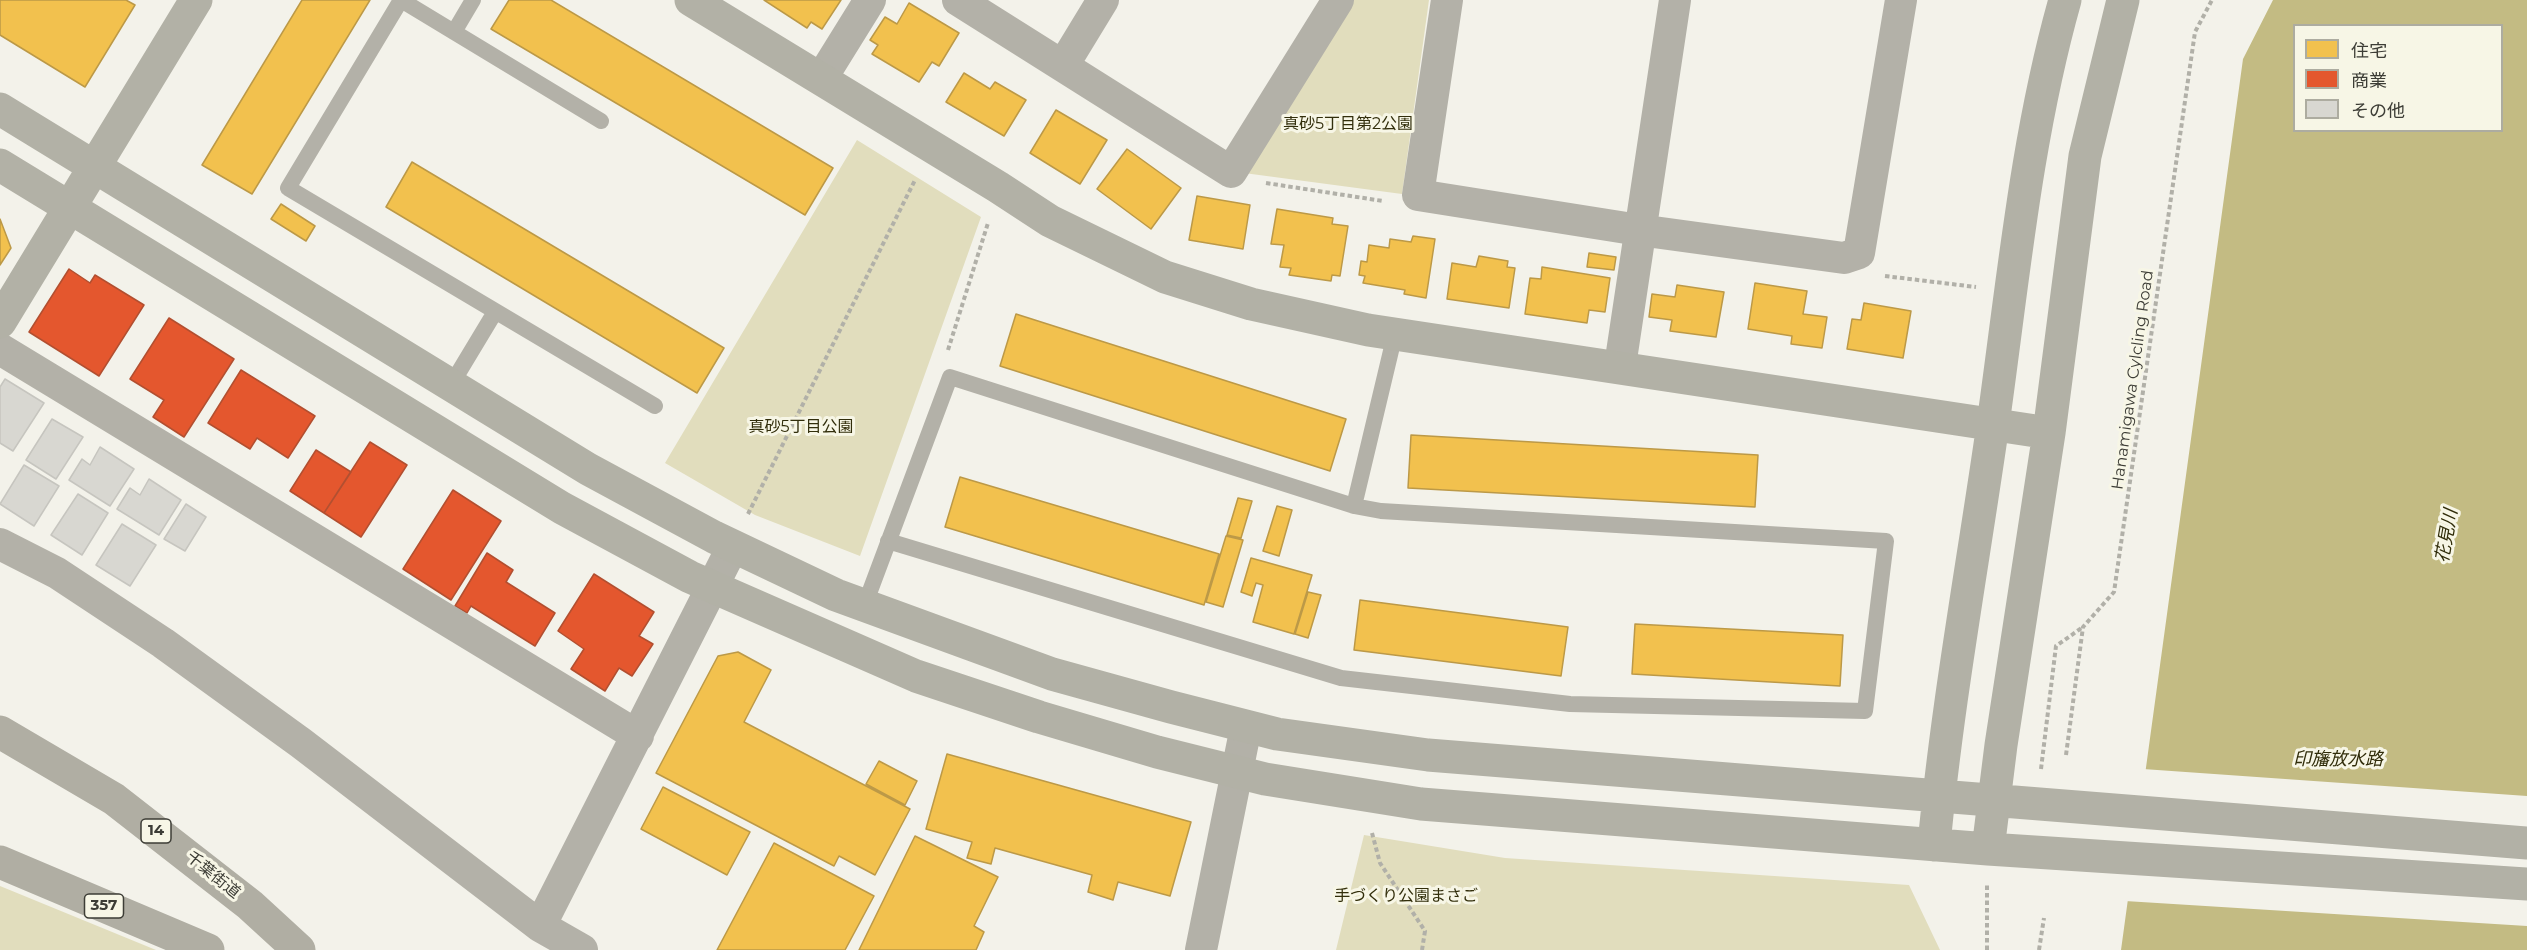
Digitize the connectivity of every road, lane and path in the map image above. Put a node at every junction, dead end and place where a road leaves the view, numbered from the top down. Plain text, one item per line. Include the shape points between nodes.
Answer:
1 (196, 0) edge
2 (473, 0) edge
3 (691, 0) edge
4 (870, 0) edge
5 (958, 0) edge
6 (1103, 0) edge
7 (1338, 0) edge
8 (1448, 0) edge
9 (1675, 0) edge
10 (1900, 0) edge
11 (2065, 0) edge
12 (2122, 0) edge
13 (2212, 0) edge
14 (454, 32) junction
15 (1064, 64) junction
16 (821, 79) junction
17 (0, 110) edge
18 (601, 121) dead end
19 (0, 165) edge
20 (95, 167) junction
21 (919, 171) dead end
22 (1231, 172) junction
23 (1418, 195) junction
24 (70, 208) junction
25 (990, 215) dead end
26 (1639, 230) junction
27 (1851, 255) junction
28 (1977, 287) dead end
29 (495, 312) junction
30 (0, 322) edge
31 (1395, 334) junction
32 (0, 349) edge
33 (1620, 366) junction
34 (950, 377) junction
35 (450, 385) junction
36 (655, 406) dead end
37 (1993, 425) junction
38 (2049, 433) junction
39 (1354, 506) junction
40 (740, 532) junction
41 (888, 541) junction
42 (0, 544) edge
43 (712, 587) junction
44 (864, 607) junction
45 (2083, 627) junction
46 (1246, 727) junction
47 (0, 732) edge
48 (638, 736) junction
49 (2066, 755) dead end
50 (1236, 773) junction
51 (2040, 776) dead end
52 (1938, 796) junction
53 (1993, 802) junction
54 (1371, 829) dead end
55 (2527, 843) edge
56 (1934, 845) junction
57 (0, 862) edge
58 (1988, 865) junction
59 (2527, 884) edge
60 (2044, 918) dead end
61 (540, 926) junction
62 (208, 950) edge
63 (299, 950) edge
64 (582, 950) edge
65 (1201, 950) edge
66 (1422, 950) edge
67 (1987, 950) edge
68 (2040, 950) edge

1 - 20 street
2 - 14 lane
3 - 16 street
4 - 16 street
5 - 15 street
6 - 15 street
7 - 22 street
8 - 23 street
9 - 26 street
10 - 27 street via 1859,253
11 - 37 street via 2031,145
12 - 38 street via 2085,156
13 - 45 path, Hanamigawa Cylcling Road via 2195,32 2114,592
14 - 18 lane
14 - 29 lane via 401,0 288,188
15 - 22 street
16 - 31 street via 1050,221 1164,277 1270,309
17 - 20 street
19 - 24 street
20 - 24 street
20 - 35 street
21 - 40 path
22 - 23 path via 1250,180 1398,203
23 - 26 street
24 - 30 street
24 - 43 street via 562,508
25 - 34 path via 946,359
26 - 27 street via 1844,258
26 - 33 street
27 - 28 path via 1874,275
29 - 35 lane
29 - 36 lane
31 - 33 street
31 - 39 lane
32 - 48 street
33 - 37 street
34 - 39 lane
34 - 41 lane
35 - 40 street via 588,469
37 - 38 street
37 - 52 street
38 - 53 street
39 - 41 lane via 1381,511 1886,541 1865,711 1570,704 1341,678
40 - 43 street
40 - 44 street
41 - 44 lane
42 - 61 street via 57,573 163,643
43 - 48 street
43 - 50 street via 916,676 1050,720
44 - 46 street via 1052,674
45 - 49 path
45 - 51 path, Hanamigawa Cylcling Road via 2056,646
46 - 50 street
46 - 52 street via 1428,755
47 - 63 highway, 千葉街道 / 14 via 114,799 241,898
48 - 61 street
50 - 56 street via 1421,804
50 - 65 street
52 - 53 street
52 - 56 street
53 - 55 street
53 - 58 street
54 - 66 path via 1380,863 1425,931
56 - 58 street
57 - 62 highway, 357
58 - 59 street via 2114,857
58 - 67 path
60 - 68 path
61 - 64 street

